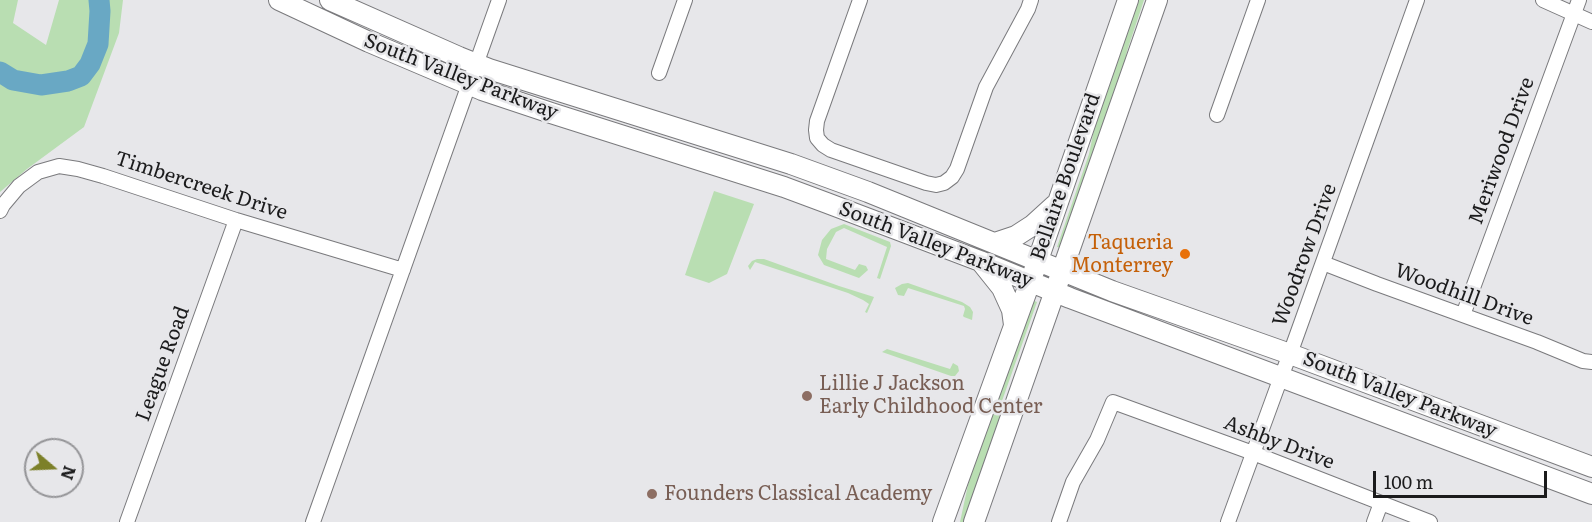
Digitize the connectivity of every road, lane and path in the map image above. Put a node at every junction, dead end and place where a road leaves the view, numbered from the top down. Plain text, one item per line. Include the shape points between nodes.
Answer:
1 (279, 0) edge
2 (330, 0) edge
3 (499, 0) edge
4 (686, 0) edge
5 (860, 0) edge
6 (1031, 0) edge
7 (1128, 0) edge
8 (1156, 0) edge
9 (1258, 0) edge
10 (1417, 0) edge
11 (1543, 0) edge
12 (1576, 7) edge
13 (1592, 22) edge
14 (476, 64) junction
15 (659, 73) dead end
16 (468, 84) junction
17 (1217, 115) dead end
18 (1057, 203) junction
19 (0, 211) edge
20 (236, 220) junction
21 (995, 243) junction
22 (1038, 260) junction
23 (980, 261) junction
24 (1323, 263) junction
25 (403, 270) junction
26 (1062, 270) junction
27 (1030, 281) junction
28 (1054, 291) junction
29 (1463, 315) junction
30 (1014, 325) junction
31 (1290, 354) junction
32 (1592, 362) edge
33 (1281, 377) junction
34 (1253, 453) junction
35 (1592, 467) edge
36 (1592, 494) edge
37 (1381, 503) junction
38 (127, 522) edge
39 (313, 522) edge
40 (943, 522) edge
41 (974, 522) edge
42 (1059, 522) edge
43 (1228, 522) edge
44 (1374, 522) edge
45 (1430, 522) edge

1 - 16 main road, South Valley Parkway
2 - 14 main road, South Valley Parkway
3 - 14 street
4 - 15 street
5 - 6 street via 817,121 817,138 831,150 936,185 952,177 957,169 986,87
7 - 18 main road, Bellaire Boulevard
8 - 26 main road, Bellaire Boulevard
9 - 17 street
10 - 24 street, Woodrow Drive
11 - 12 street
12 - 13 street
12 - 29 street, Meriwood Drive
14 - 16 street
14 - 21 main road, South Valley Parkway via 791,164
16 - 23 main road, South Valley Parkway via 784,187
16 - 25 street
18 - 21 main road via 1016,236
18 - 22 main road, Bellaire Boulevard
19 - 20 street, Timbercreek Drive via 19,186 39,172 59,166 103,176
20 - 25 street, Timbercreek Drive
20 - 38 street, League Road
21 - 22 main road, South Valley Parkway
22 - 26 main road, South Valley Parkway
22 - 27 main road, Bellaire Boulevard
23 - 27 main road, South Valley Parkway
23 - 30 main road via 1002,288
24 - 29 street, Woodhill Drive
24 - 31 street, Woodrow Drive
25 - 39 street
26 - 28 main road, Bellaire Boulevard
26 - 31 main road, South Valley Parkway
27 - 28 main road, South Valley Parkway
27 - 30 main road, Bellaire Boulevard
28 - 33 main road, South Valley Parkway
28 - 41 main road, Bellaire Boulevard
29 - 32 street, Woodhill Drive
30 - 40 main road, Bellaire Boulevard
31 - 33 street, Woodrow Drive
31 - 35 main road, South Valley Parkway
33 - 34 street, Woodrow Drive
33 - 36 main road, South Valley Parkway
34 - 37 street, Ashby Drive
34 - 42 street, Ashby Drive via 1113,402 1073,482
34 - 43 street, Woodrow Drive
37 - 44 street
37 - 45 street, Ashby Drive

